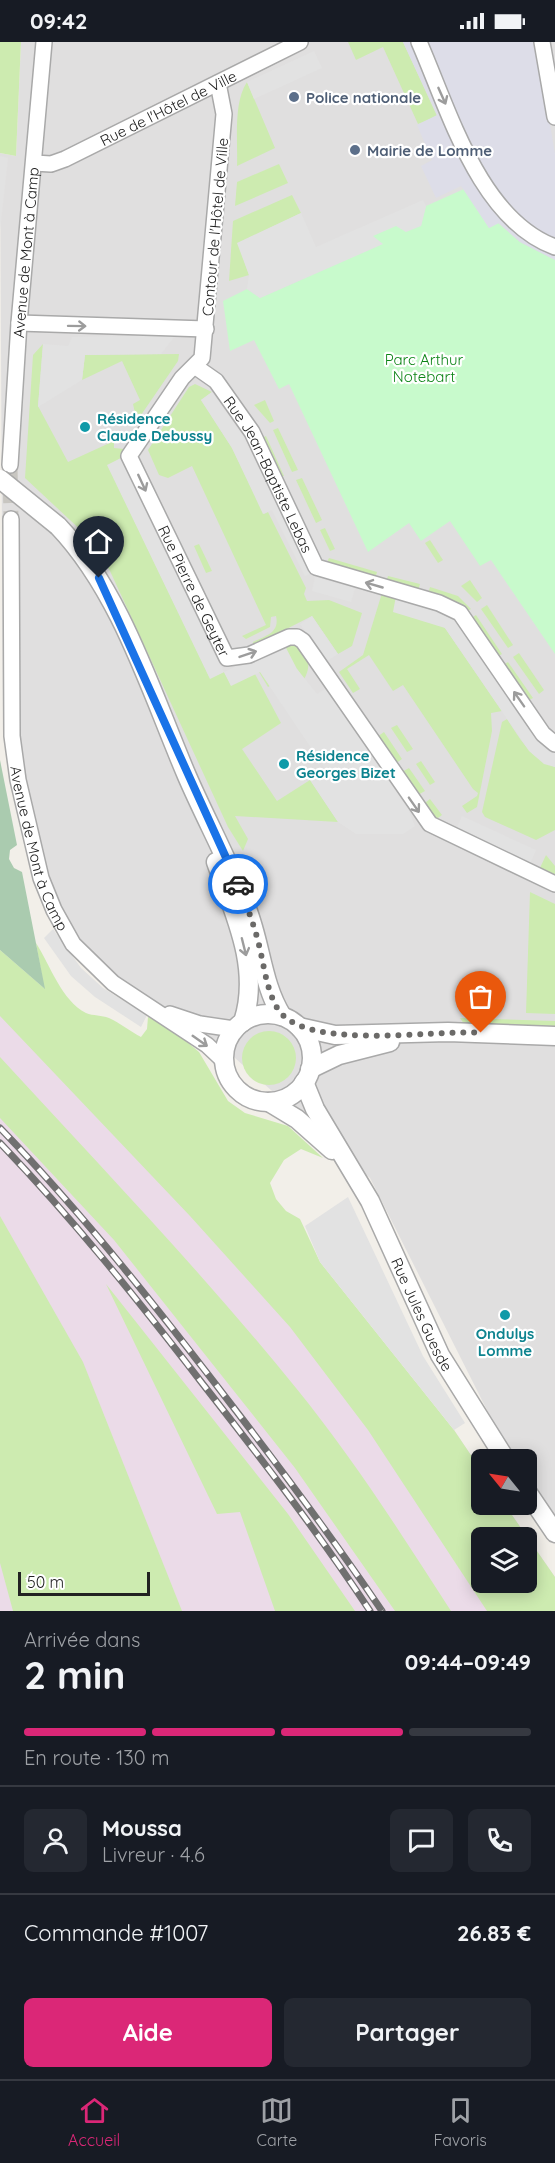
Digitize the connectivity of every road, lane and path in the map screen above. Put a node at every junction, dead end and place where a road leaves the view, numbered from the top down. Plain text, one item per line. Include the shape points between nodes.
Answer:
1 (44, 42) edge
2 (300, 42) edge
3 (419, 42) edge
4 (542, 42) edge
5 (218, 83) junction
6 (555, 117) edge
7 (34, 163) junction
8 (555, 247) edge
9 (19, 323) junction
10 (207, 328) junction
11 (196, 367) junction
12 (5, 472) edge
13 (11, 519) tunnel mouth
14 (555, 744) edge
15 (194, 792) junction
16 (555, 884) edge
17 (139, 1001) junction
18 (282, 1016) junction
19 (239, 1026) junction
20 (299, 1028) junction
21 (420, 1034) junction
22 (555, 1036) edge
23 (224, 1061) junction
24 (307, 1076) junction
25 (269, 1102) junction
26 (346, 1163) junction
27 (499, 1449) edge
28 (537, 1506) edge
29 (555, 1533) edge

1 - 7 street, Avenue de Mont à Camp
2 - 5 street, Rue de l'Hôtel de Ville
3 -> 8 street via 486,189 517,224
4 - 6 street
5 - 7 street, Rue de l'Hôtel de Ville via 58,162
5 - 10 street, Contour de l'Hôtel de Ville via 224,114
7 - 9 street, Avenue de Mont à Camp
9 -> 10 street, Contour de l'Hôtel de Ville
9 - 12 street, Avenue de Mont à Camp
10 - 11 street, Rue Pierre de Geyter via 202,358
14 -> 11 street, Rue Jean-Baptiste Lebas via 543,734 460,614 439,603 316,567 252,432 216,381
11 -> 16 street, Rue Pierre de Geyter via 182,378 129,456 223,653 234,659 289,637 303,641 430,824
12 - 15 street, bridge via 58,526 99,578
13 - 17 street, Avenue de Mont à Camp via 12,736 41,878 73,944 113,983
15 - 18 street via 239,888 270,990
15 -> 19 street via 247,959 251,996
17 - 19 street, Avenue de Mont à Camp via 181,1018
17 -> 23 street, Avenue de Mont à Camp via 207,1045
18 - 19 street via 259,1015
18 - 20 street
19 - 23 street via 226,1044
20 - 21 street via 335,1035
20 - 24 street via 310,1047
21 - 22 street
21 - 24 street via 350,1052
23 - 25 street via 228,1077 238,1090 252,1099
24 - 25 street via 286,1098
24 - 26 street, Rue Jules Guesde via 311,1102
25 - 26 street, Rue Jules Guesde via 297,1119
26 - 27 street, Rue Jules Guesde via 370,1201 440,1355
28 - 29 street

